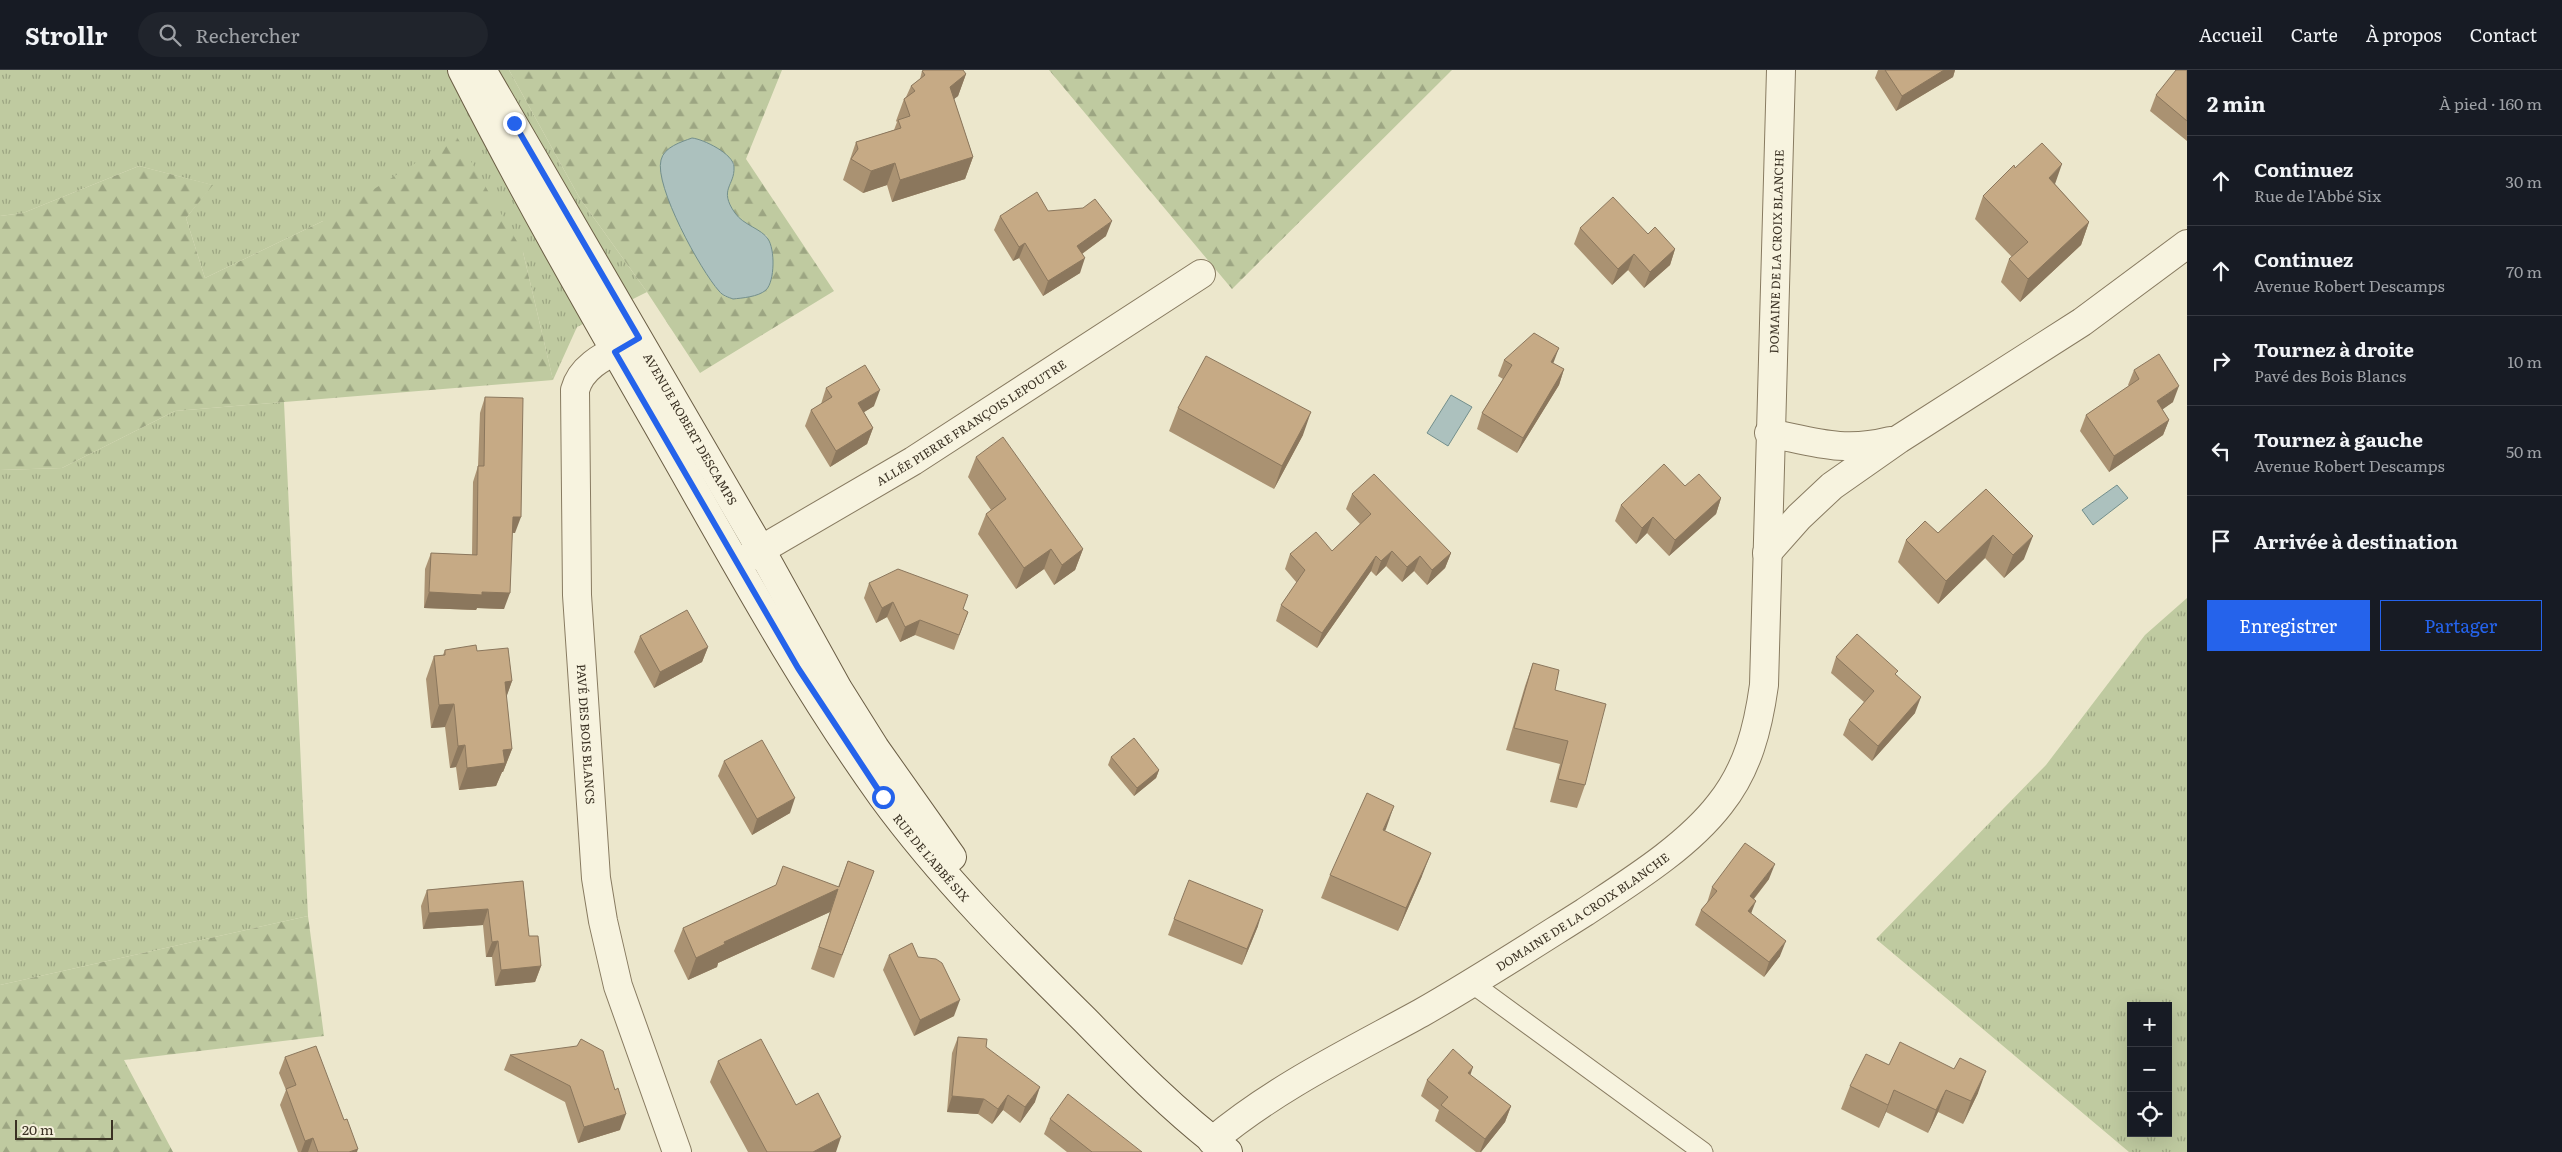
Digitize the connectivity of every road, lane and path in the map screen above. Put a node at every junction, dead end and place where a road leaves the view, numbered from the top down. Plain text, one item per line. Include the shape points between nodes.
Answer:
1 (462, 70) edge
2 (482, 70) edge
3 (1781, 70) edge
4 (2187, 244) edge
5 (1201, 274) dead end
6 (639, 338) junction
7 (615, 352) junction
8 (1769, 433) junction
9 (1899, 439) junction
10 (761, 550) junction
11 (1767, 553) junction
12 (736, 564) junction
13 (821, 659) joint
14 (1474, 984) junction
15 (1081, 1016) junction
16 (1220, 1146) edge
17 (677, 1152) edge
18 (1703, 1152) edge

1 - 7 street
2 - 6 street, AVENUE ROBERT DESCAMPS
3 - 8 street, DOMAINE DE LA CROIX BLANCHE
4 - 9 street via 2082,322
5 - 10 street, ALLÉE PIERRE FRANÇOIS LEPOUTRE via 913,461
6 - 7 street, PAVÉ DES BOIS BLANCS
6 - 10 street, AVENUE ROBERT DESCAMPS
7 - 12 street
7 - 17 street, PAVÉ DES BOIS BLANCS via 593,364 580,376 575,390 577,586 592,840 603,921 615,976
8 - 9 street via 1850,448
8 - 11 street, DOMAINE DE LA CROIX BLANCHE
9 - 11 street via 1816,500
10 - 12 street, ALLÉE PIERRE FRANÇOIS LEPOUTRE
10 - 13 street, AVENUE ROBERT DESCAMPS
11 - 14 street, DOMAINE DE LA CROIX BLANCHE via 1764,685 1759,716 1745,762 1720,804 1660,859
12 - 15 street, RUE DE L'ABBÉ SIX via 825,712 883,797 988,924
13 - 15 street, RUE DE L'ABBÉ SIX via 875,748 950,855
14 - 16 street, DOMAINE DE LA CROIX BLANCHE via 1256,1107
14 - 18 lane
15 - 16 street, RUE DE L'ABBÉ SIX via 1154,1088

